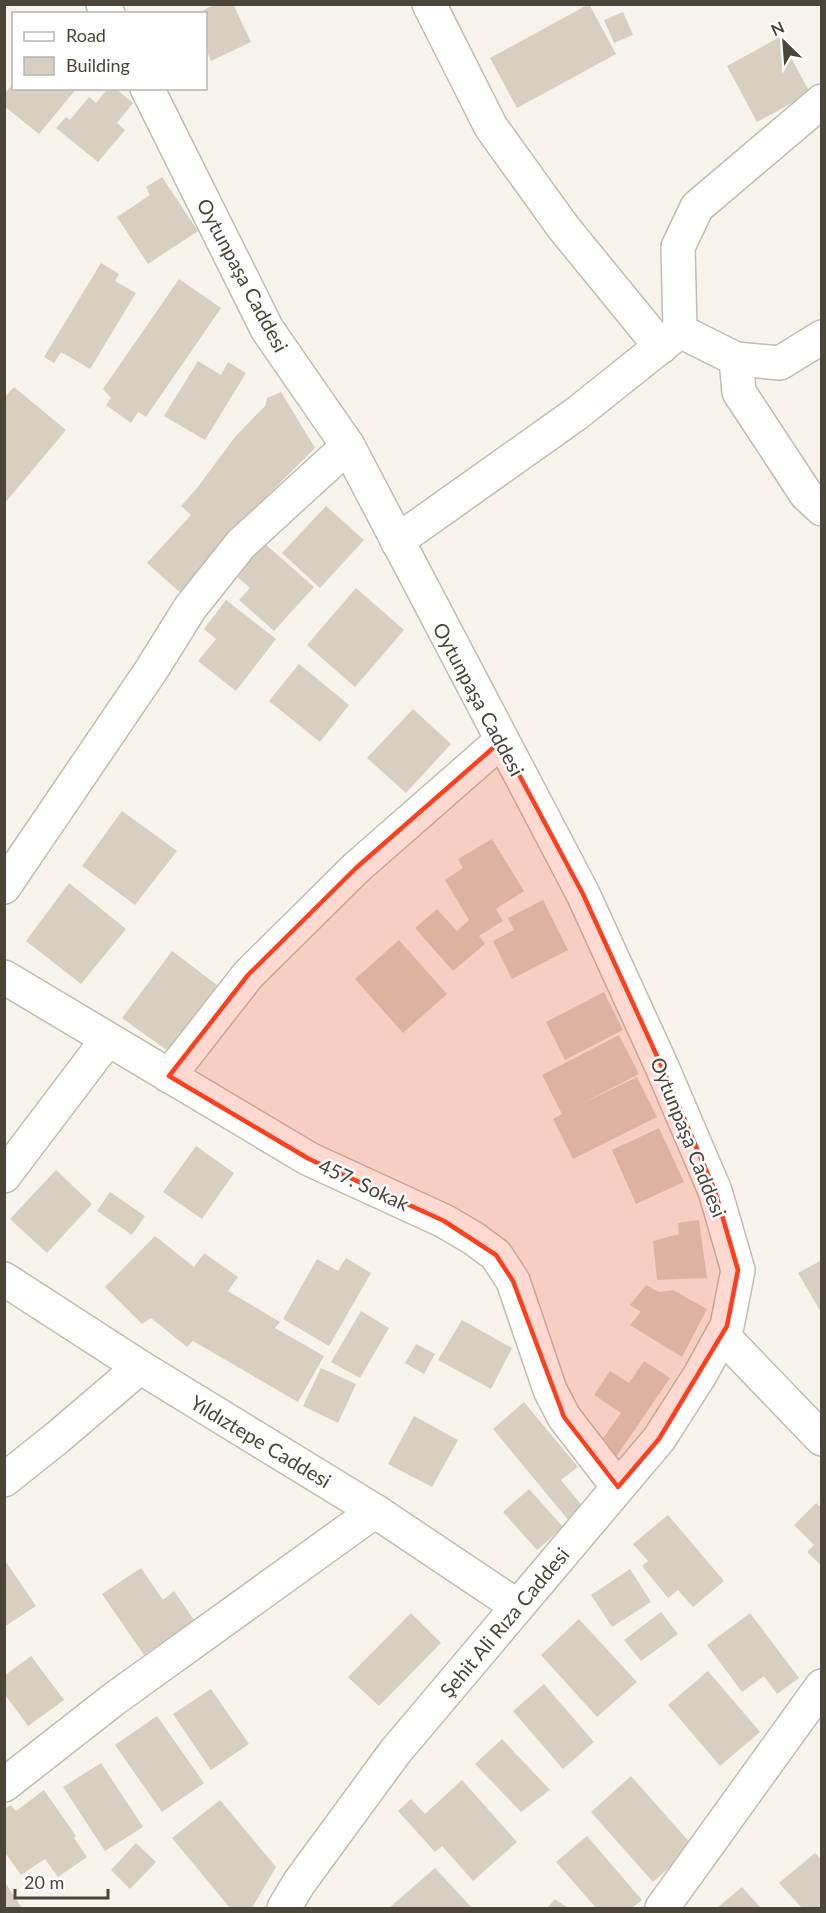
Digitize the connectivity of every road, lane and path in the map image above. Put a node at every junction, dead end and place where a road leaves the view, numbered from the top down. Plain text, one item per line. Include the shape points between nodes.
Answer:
1 (429, 4) edge
2 (148, 90) edge
3 (822, 101) edge
4 (822, 337) edge
5 (670, 339) junction
6 (736, 359) junction
7 (348, 446) junction
8 (822, 508) edge
9 (397, 541) junction
10 (501, 741) junction
11 (4, 887) edge
12 (4, 977) edge
13 (107, 1040) junction
14 (169, 1076) junction
15 (4, 1176) edge
16 (4, 1279) edge
17 (722, 1335) junction
18 (140, 1367) junction
19 (822, 1439) edge
20 (4, 1480) edge
21 (618, 1487) junction
22 (375, 1511) junction
23 (517, 1606) junction
24 (822, 1686) edge
25 (4, 1785) edge
26 (284, 1908) edge
27 (662, 1908) edge

1 - 5 street via 491,127 563,227
2 - 7 street, Oytunpaşa Caddesi via 267,329
3 - 5 street via 697,207 678,248
4 - 6 street via 780,363
5 - 6 street
5 - 9 street via 576,414
6 - 8 street via 739,392 806,494
7 - 9 street, Oytunpaşa Caddesi
7 - 11 street via 241,544 197,599
9 - 10 street, Oytunpaşa Caddesi
10 - 14 street via 356,868 248,975
10 - 17 street, Oytunpaşa Caddesi via 583,894 715,1191 738,1270
12 - 13 street, 457. Sokak
13 - 14 street, 457. Sokak
13 - 15 street
14 - 21 street, 457. Sokak via 309,1159 444,1221 496,1255 513,1281 550,1390 564,1417
16 - 18 street, Yıldıztepe Caddesi
17 - 19 street
17 - 21 street, Şehit Ali Rıza Caddesi via 659,1439
18 - 20 street
18 - 22 street, Yıldıztepe Caddesi
21 - 23 street, Şehit Ali Rıza Caddesi
22 - 23 street, Yıldıztepe Caddesi
22 - 25 street via 114,1699
23 - 26 street, Şehit Ali Rıza Caddesi via 395,1752
24 - 27 street

